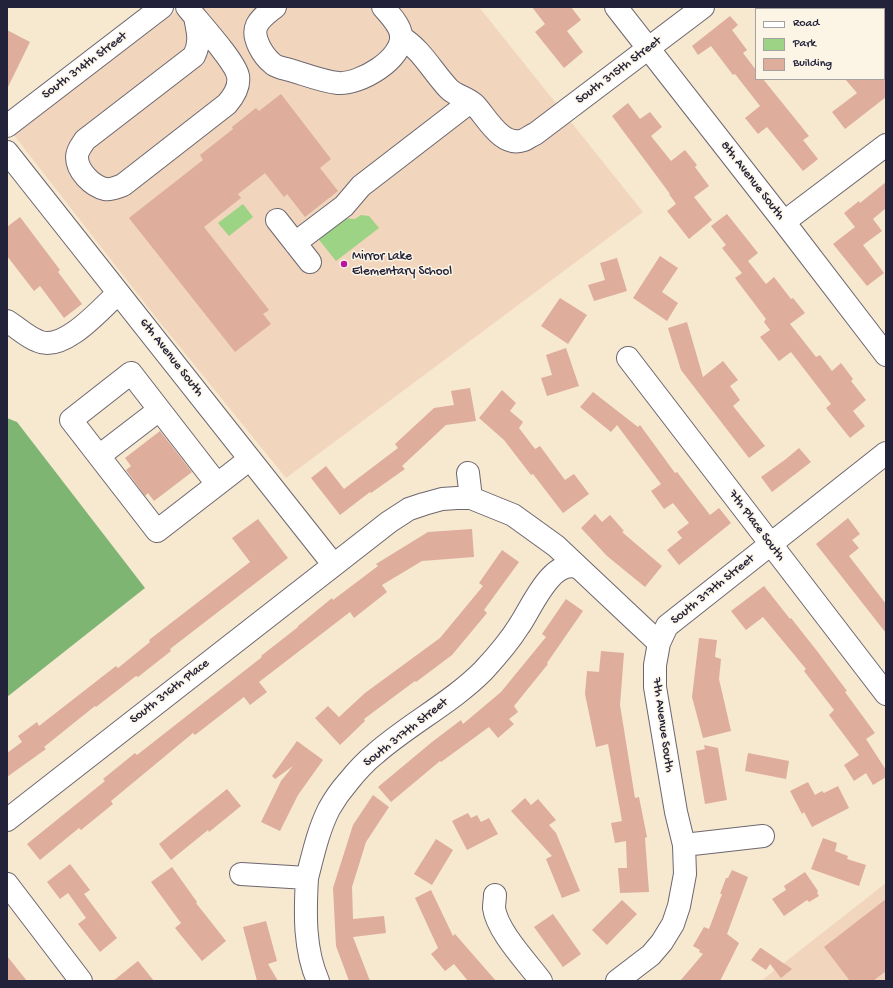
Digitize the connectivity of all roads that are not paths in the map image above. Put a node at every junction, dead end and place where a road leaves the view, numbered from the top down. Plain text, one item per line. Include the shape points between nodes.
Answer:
1 (162, 7) edge
2 (275, 7) edge
3 (383, 7) edge
4 (616, 7) edge
5 (703, 7) edge
6 (191, 12) edge
7 (401, 37) junction
8 (648, 49) junction
9 (194, 56) junction
10 (229, 60) junction
11 (470, 102) junction
12 (7, 126) edge
13 (886, 145) edge
14 (7, 152) edge
15 (276, 220) dead end
16 (784, 222) junction
17 (295, 243) junction
18 (310, 262) dead end
19 (118, 293) junction
20 (7, 321) edge
21 (886, 355) edge
22 (628, 358) dead end
23 (159, 410) junction
24 (886, 453) edge
25 (99, 456) junction
26 (250, 459) junction
27 (468, 473) dead end
28 (217, 484) junction
29 (471, 498) junction
30 (770, 544) junction
31 (333, 564) junction
32 (579, 568) junction
33 (659, 643) junction
34 (886, 694) edge
35 (7, 820) edge
36 (763, 836) dead end
37 (684, 845) junction
38 (241, 874) dead end
39 (307, 878) junction
40 (7, 884) edge
41 (495, 895) dead end
42 (81, 981) edge
43 (318, 981) edge
44 (541, 981) edge
45 (617, 981) edge

1 - 12 street, South 314th Street
2 - 7 street via 256,26 258,42 264,54 274,64 321,79 338,83 360,80 387,62 400,45
3 - 7 street via 399,28
4 - 8 street, 8th Avenue South
5 - 8 street, South 315th Street
6 - 9 street via 199,38
6 - 10 street
7 - 11 street, South 315th Street via 413,44 449,90
8 - 11 street, South 315th Street via 524,140 515,141 500,135
8 - 16 street, 8th Avenue South
9 - 10 street
9 - 10 street via 85,140 79,148 77,157 79,167 87,178 96,185 114,189 227,104 238,87 235,67
11 - 17 street via 360,186 344,206
13 - 16 street
14 - 19 street, 6th Avenue South
15 - 17 street
16 - 21 street, 8th Avenue South
17 - 18 street
19 - 20 street via 72,334 52,344 38,342
19 - 26 street, 6th Avenue South
22 - 30 street, 7th Place South
23 - 25 street
23 - 25 street via 131,373 71,420
23 - 28 street
24 - 30 street, South 317th Street
25 - 28 street via 157,531
26 - 28 street
26 - 31 street, 6th Avenue South
27 - 29 street
29 - 31 street via 442,499 409,509
29 - 32 street via 513,515 556,546
30 - 33 street, South 317th Street via 667,626
30 - 34 street, 7th Place South
31 - 35 street, South 316th Place
32 - 33 street
32 - 39 street, South 317th Street via 567,567 553,574 520,625 483,671 375,753 358,770 330,808 319,833
33 - 37 street, 7th Avenue South via 655,687
36 - 37 street
37 - 45 street, 7th Avenue South via 684,874 673,924 651,955
38 - 39 street
39 - 43 street, South 317th Street via 307,940 313,971
40 - 42 street
41 - 44 street via 494,908 498,920

